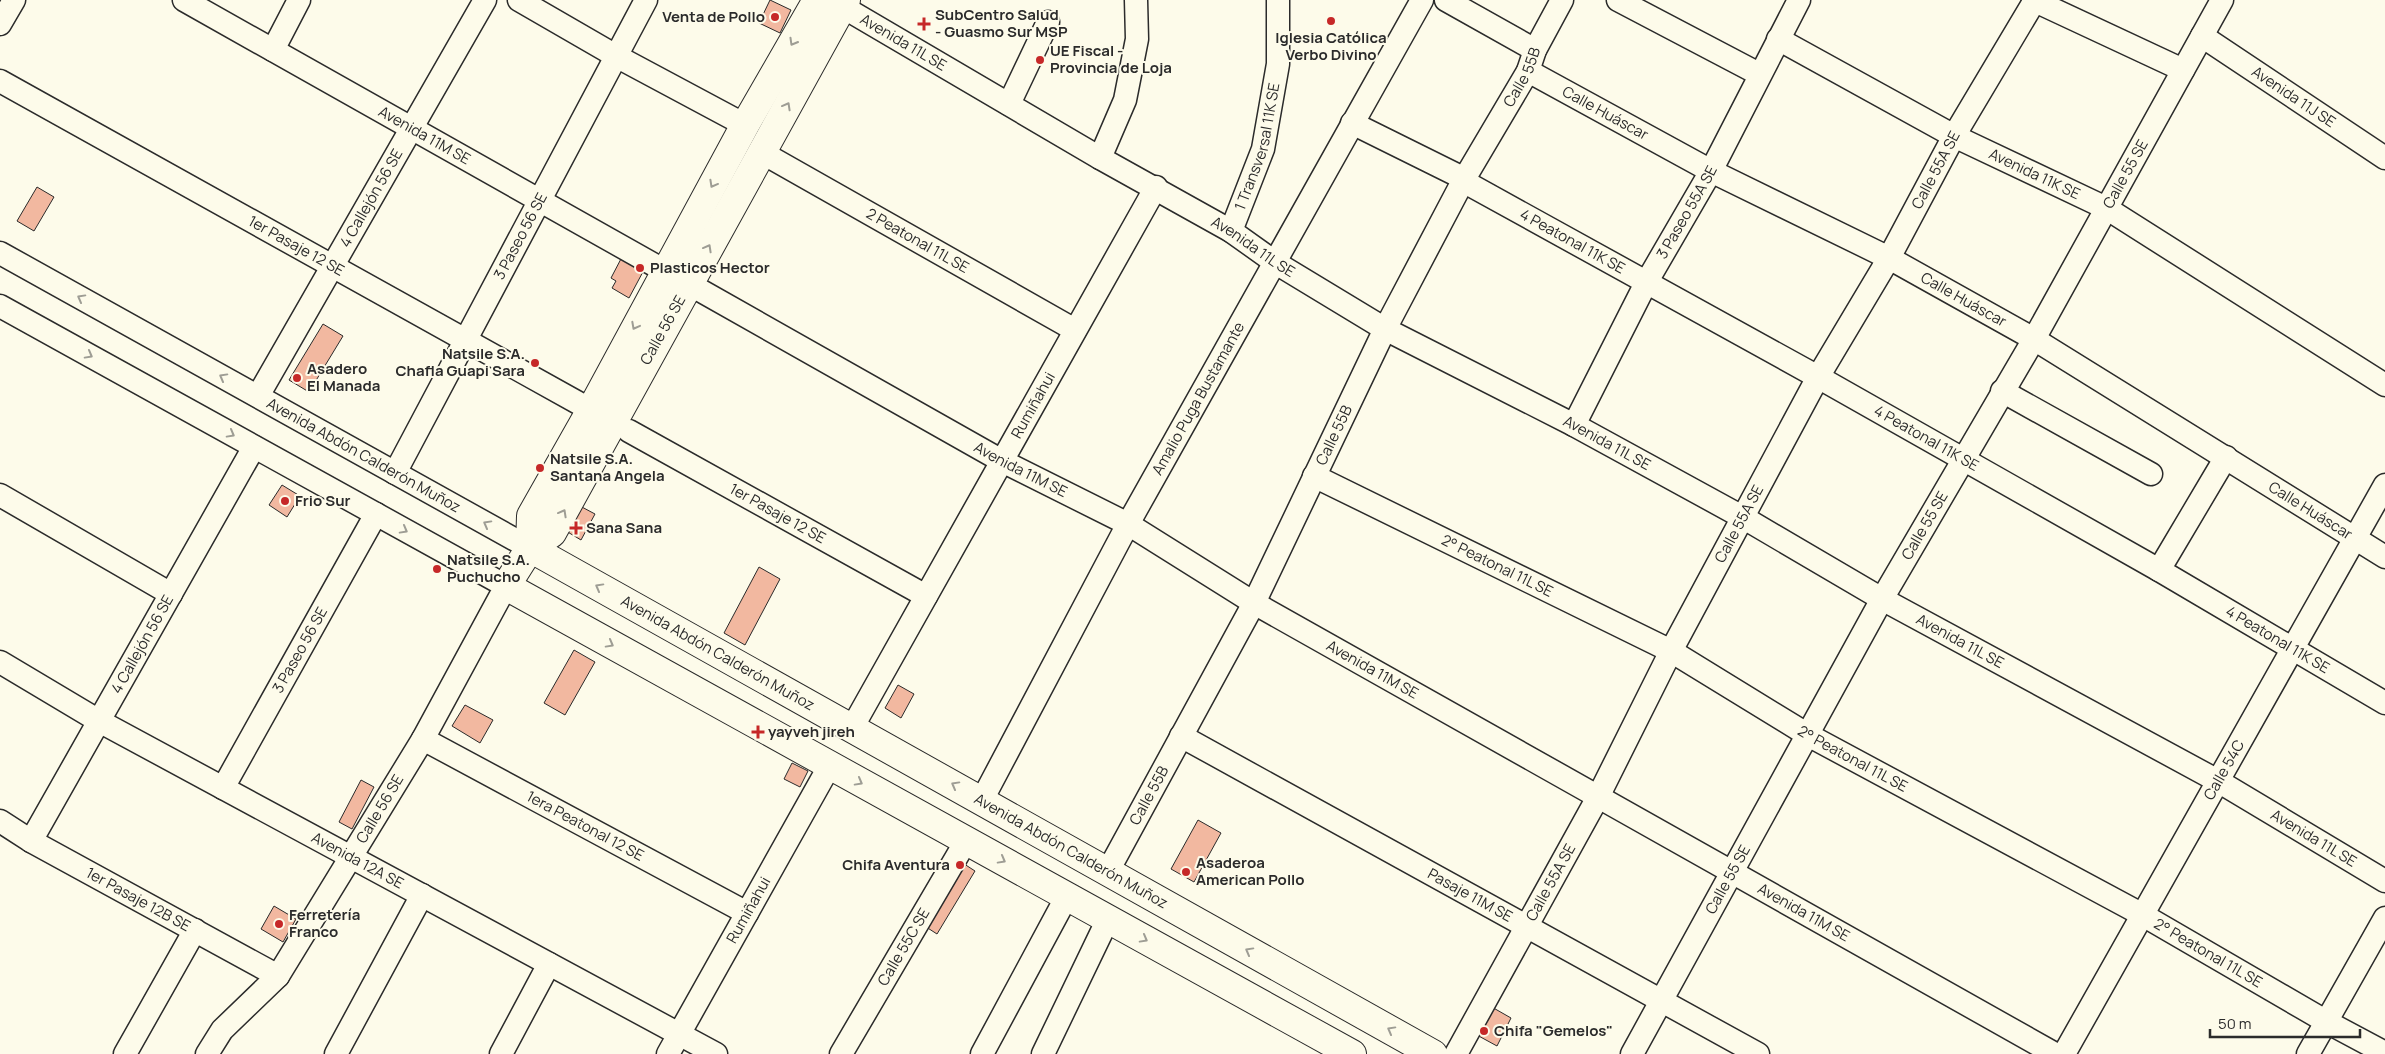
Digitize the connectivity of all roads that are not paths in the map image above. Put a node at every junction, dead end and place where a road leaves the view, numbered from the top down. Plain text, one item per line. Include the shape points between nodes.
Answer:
1 (14, 0) edge
2 (184, 0) edge
3 (299, 0) edge
4 (484, 0) edge
5 (519, 0) edge
6 (646, 0) edge
7 (1136, 0) edge
8 (1278, 0) edge
9 (1422, 0) edge
10 (1446, 0) edge
11 (1562, 0) edge
12 (1618, 0) edge
13 (1799, 0) edge
14 (2034, 0) edge
15 (2222, 0) edge
16 (834, 2) edge
17 (1048, 22) dead end
18 (0, 24) edge
19 (2202, 36) junction
20 (1778, 39) junction
21 (273, 50) junction
22 (1536, 50) junction
23 (616, 56) junction
24 (2183, 70) junction
25 (1528, 71) junction
26 (1759, 74) junction
27 (0, 81) edge
28 (1009, 104) junction
29 (1352, 123) junction
30 (745, 125) junction
31 (411, 128) junction
32 (1954, 136) junction
33 (761, 152) junction
34 (1100, 158) junction
35 (2385, 158) edge
36 (1711, 171) junction
37 (1464, 180) junction
38 (1156, 187) junction
39 (540, 201) junction
40 (2106, 208) junction
41 (1231, 231) junction
42 (0, 253) edge
43 (1889, 258) junction
44 (1276, 263) junction
45 (332, 266) junction
46 (665, 271) junction
47 (689, 284) junction
48 (1646, 284) junction
49 (0, 306) edge
50 (1385, 329) junction
51 (1075, 330) junction
52 (2034, 339) junction
53 (466, 341) junction
54 (1818, 377) junction
55 (2385, 385) edge
56 (2002, 391) junction
57 (258, 396) junction
58 (591, 410) junction
59 (1574, 425) junction
60 (629, 431) dead end
61 (254, 447) junction
62 (2226, 457) junction
63 (1002, 461) junction
64 (1963, 461) junction
65 (395, 473) junction
66 (2150, 474) dead end
67 (1314, 476) junction
68 (2385, 485) edge
69 (0, 494) edge
70 (376, 514) junction
71 (1744, 518) junction
72 (1128, 524) junction
73 (2356, 537) junction
74 (530, 548) junction
75 (2385, 557) edge
76 (2159, 570) junction
77 (506, 586) junction
78 (171, 594) junction
79 (926, 596) junction
80 (1882, 599) junction
81 (1254, 603) junction
82 (2292, 648) junction
83 (1671, 651) junction
84 (0, 662) edge
85 (2385, 703) edge
86 (99, 721) junction
87 (852, 728) junction
88 (1808, 735) junction
89 (1181, 736) junction
90 (422, 739) junction
91 (830, 765) junction
92 (2218, 782) junction
93 (223, 788) junction
94 (1598, 797) junction
95 (982, 800) junction
96 (0, 821) edge
97 (31, 841) junction
98 (966, 841) junction
99 (351, 857) junction
100 (1108, 871) junction
101 (1733, 873) junction
102 (2385, 881) edge
103 (422, 895) junction
104 (1067, 896) junction
105 (747, 913) junction
106 (2141, 914) junction
107 (2385, 918) edge
108 (1108, 919) junction
109 (1526, 926) junction
110 (195, 930) junction
111 (550, 964) junction
112 (278, 976) junction
113 (1662, 1001) junction
114 (2327, 1022) junction
115 (679, 1034) junction
116 (2385, 1053) edge
117 (125, 1054) edge
118 (208, 1054) edge
119 (336, 1054) edge
120 (501, 1054) edge
121 (668, 1054) edge
122 (716, 1054) edge
123 (842, 1054) edge
124 (982, 1054) edge
125 (1043, 1054) edge
126 (1352, 1054) edge
127 (1433, 1054) edge
128 (1456, 1054) edge
129 (1632, 1054) edge
130 (1758, 1054) edge
131 (2055, 1054) edge
132 (2064, 1054) edge
133 (2308, 1054) edge

1 - 18 street
2 - 21 street, Avenida 11M SE
3 - 21 street
4 - 31 street, 4 Callejón 56 SE
5 - 23 street
6 - 23 street, 3 Paseo 56 SE
7 - 34 street via 1137,39 1125,100
8 - 41 street, 1 Transversal 11K SE via 1278,64 1263,149
9 - 29 street, Amalio Puga Bustamante
10 - 22 street
11 - 22 street, Calle 55B
12 - 26 street
13 - 20 street, 3 Paseo 55A SE
14 - 24 street
14 - 32 street, Calle 55A SE
15 - 19 street, Calle 55 SE
16 - 28 street, Avenida 11L SE
16 -> 30 main road, Calle 56 SE
33 -> 16 main road, Calle 56 SE
17 - 28 street
19 - 24 street, Calle 55 SE
19 - 35 street, Avenida 11J SE
20 - 26 street, 3 Paseo 55A SE
20 - 32 street, Avenida 11K SE
21 - 31 street, Avenida 11M SE
22 - 25 street, Calle 55B
23 - 30 street
23 - 39 street, 3 Paseo 56 SE
24 - 40 street, Calle 55 SE
25 - 36 street, Calle Huáscar
25 - 37 street, Calle 55B
26 - 36 street, 3 Paseo 55A SE
27 - 45 street, 1er Pasaje 12 SE
28 - 34 street, Avenida 11L SE
29 - 37 street, 4 Peatonal 11K SE
29 - 44 street, Amalio Puga Bustamante
30 -> 46 main road, Calle 56 SE
31 - 39 street, Avenida 11M SE
31 - 45 street, 4 Callejón 56 SE
32 - 40 street, Avenida 11K SE
32 - 43 street, Calle 55A SE
47 -> 33 main road, Calle 56 SE
33 - 51 street, 2 Peatonal 11L SE
34 - 38 street, Avenida 11L SE
36 - 43 street, Calle Huáscar
36 - 48 street, 3 Paseo 55A SE
37 - 48 street, 4 Peatonal 11K SE
37 - 50 street, Calle 55B
38 - 41 street, Avenida 11L SE
38 - 51 street, Rumiñahui
39 - 46 street, Avenida 11M SE
39 - 53 street, 3 Paseo 56 SE
40 - 52 street, Calle 55 SE
40 - 55 street, Avenida 11K SE
41 - 44 street, Avenida 11L SE
57 -> 42 street, Avenida Abdón Calderón Muñoz
43 - 52 street, Calle Huáscar
43 - 54 street, Calle 55A SE
44 - 50 street, Avenida 11L SE
44 - 72 street, Amalio Puga Bustamante
45 - 53 street, 1er Pasaje 12 SE
45 - 57 street, 4 Callejón 56 SE
46 -> 58 main road, Calle 56 SE
47 - 63 street, Avenida 11M SE
74 -> 47 main road, Calle 56 SE via 552,533
48 - 54 street, 4 Peatonal 11K SE
48 - 59 street, 3 Paseo 55A SE
49 -> 61 street
50 - 59 street, Avenida 11L SE
50 - 67 street, Calle 55B
51 - 63 street, Rumiñahui
52 - 56 street, Calle 55 SE
52 - 62 street, Calle Huáscar
53 - 58 street, 1er Pasaje 12 SE
53 - 65 street, 3 Paseo 56 SE
54 - 64 street, 4 Peatonal 11K SE
54 - 71 street, Calle 55A SE
56 - 64 street, Calle 55 SE
56 - 66 street
57 - 65 street, Avenida Abdón Calderón Muñoz
58 - 74 main road, Calle 56 SE via 532,516
59 - 71 street, Avenida 11L SE
60 - 79 street, 1er Pasaje 12 SE
61 - 70 street
61 - 78 street, 4 Callejón 56 SE
62 - 73 street, Calle Huáscar
62 - 76 street
63 - 72 street, Avenida 11M SE
63 - 79 street, Rumiñahui
64 - 76 street, 4 Peatonal 11K SE
64 - 80 street, Calle 55 SE
74 -> 65 street, Avenida Abdón Calderón Muñoz
67 - 81 street, Calle 55B
67 - 83 street, 2° Peatonal 11L SE
68 - 73 street, Calle 54C
69 - 78 street
70 -> 77 street
70 - 93 street, 3 Paseo 56 SE
71 - 80 street, Avenida 11L SE
71 - 83 street, Calle 55A SE
72 - 81 street, Avenida 11M SE
72 - 95 street, Amalio Puga Bustamante
73 - 75 street, Calle Huáscar
73 - 82 street, Calle 54C
74 - 77 main road, Calle 56 SE
87 -> 74 main road, Avenida Abdón Calderón Muñoz
76 - 82 street, 4 Peatonal 11K SE
77 - 90 street, Calle 56 SE
77 -> 91 main road
78 - 86 street, 4 Callejón 56 SE
79 - 87 street, Rumiñahui
80 - 88 street, Calle 55 SE
80 - 92 street, Avenida 11L SE
81 - 89 street, Calle 55B
81 - 94 street, Avenida 11M SE
82 - 85 street, 4 Peatonal 11K SE
82 - 92 street, Calle 54C
83 - 88 street, 2° Peatonal 11L SE
83 - 94 street, Calle 55A SE
84 - 86 street, Avenida 12A SE
86 - 93 street, Avenida 12A SE
86 - 97 street, 4 Callejón 56 SE
95 -> 87 main road, Avenida Abdón Calderón Muñoz
88 - 101 street, Calle 55 SE
88 - 106 street, 2° Peatonal 11L SE
89 - 100 street, Calle 55B
89 - 109 street, Pasaje 11M SE
90 - 99 street, Calle 56 SE
90 - 105 street, 1era Peatonal 12 SE
91 -> 98 main road
91 - 105 street, Rumiñahui
92 - 102 street, Avenida 11L SE
92 - 106 street, Calle 54C
93 - 99 street, Avenida 12A SE
94 - 101 street, Avenida 11M SE
94 - 109 street, Calle 55A SE
95 - 100 main road, Avenida Abdón Calderón Muñoz
96 - 97 street, 1er Pasaje 12B SE
97 - 110 street, 1er Pasaje 12B SE
98 -> 104 main road
98 - 123 street, Calle 55C SE
99 - 103 street, Avenida 12A SE
99 - 112 street, Calle 56 SE
127 -> 100 main road, Avenida Abdón Calderón Muñoz
101 - 113 street, Calle 55 SE
101 - 131 street, Avenida 11M SE
103 - 111 street, Avenida 12A SE
103 - 119 street
104 - 108 main road
104 - 124 street
105 - 115 street, Rumiñahui
106 - 114 street, 2° Peatonal 11L SE
106 - 132 street, Calle 54C
107 - 114 street
108 - 125 street
108 -> 126 main road
109 - 113 street, Pasaje 11M SE
109 - 128 street, Calle 55A SE
110 - 112 street, 1er Pasaje 12B SE
110 - 117 street
111 - 115 street, Avenida 12A SE
111 - 120 street
112 - 118 street, Calle 56 SE via 222,1030
113 - 129 street, Calle 55 SE
113 - 130 street, Pasaje 11M SE
114 - 116 street, 2° Peatonal 11L SE
114 - 133 street
115 - 121 street, Rumiñahui
115 - 122 street, Avenida 12A SE

